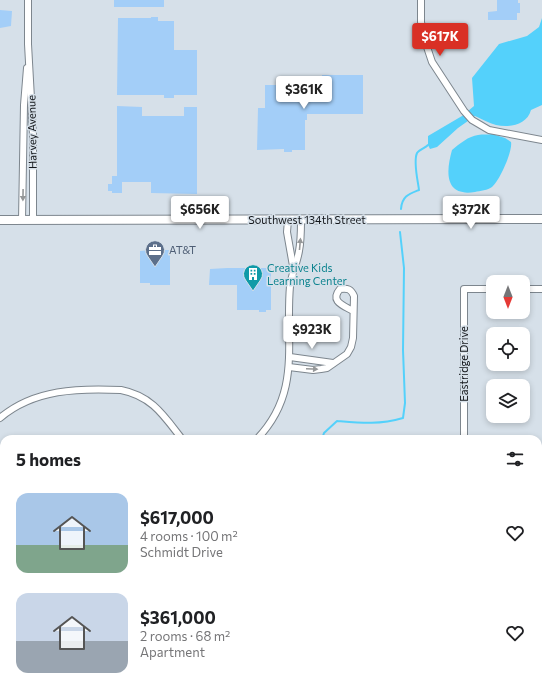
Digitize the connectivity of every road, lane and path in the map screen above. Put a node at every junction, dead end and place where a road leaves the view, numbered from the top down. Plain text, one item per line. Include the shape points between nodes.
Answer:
1 (28, 0) edge
2 (421, 0) edge
3 (28, 44) junction
4 (542, 140) edge
5 (542, 219) edge
6 (0, 220) edge
7 (22, 220) junction
8 (33, 220) junction
9 (288, 220) junction
10 (301, 220) junction
11 (294, 267) junction
12 (486, 289) edge
13 (530, 289) edge
14 (542, 289) edge
15 (353, 311) dead end
16 (290, 357) junction
17 (333, 363) junction
18 (289, 367) junction
19 (1, 415) edge
20 (179, 435) edge
21 (260, 435) edge
22 (464, 435) edge

1 - 3 street, Harvey Avenue
2 - 4 street via 421,22 432,62 464,111 472,120 489,130
3 -> 7 street, Harvey Avenue
3 - 8 street, Harvey Avenue via 33,128
5 - 10 main road, Southwest 134th Street
6 - 7 main road, Southwest 134th Street
7 - 8 main road, Southwest 134th Street
8 - 9 main road, Southwest 134th Street
9 - 10 main road, Southwest 134th Street
9 - 11 street via 287,232
11 -> 10 street via 299,251
11 - 16 street via 290,292
12 - 22 street, Eastridge Drive via 464,289
13 - 14 street
15 - 17 street via 351,347 347,354
16 - 17 street
16 - 18 street
18 -> 17 street via 313,370 327,368
18 - 21 street via 286,389 280,404
19 - 20 street via 26,402 53,393 73,390 121,390 136,394 154,404

